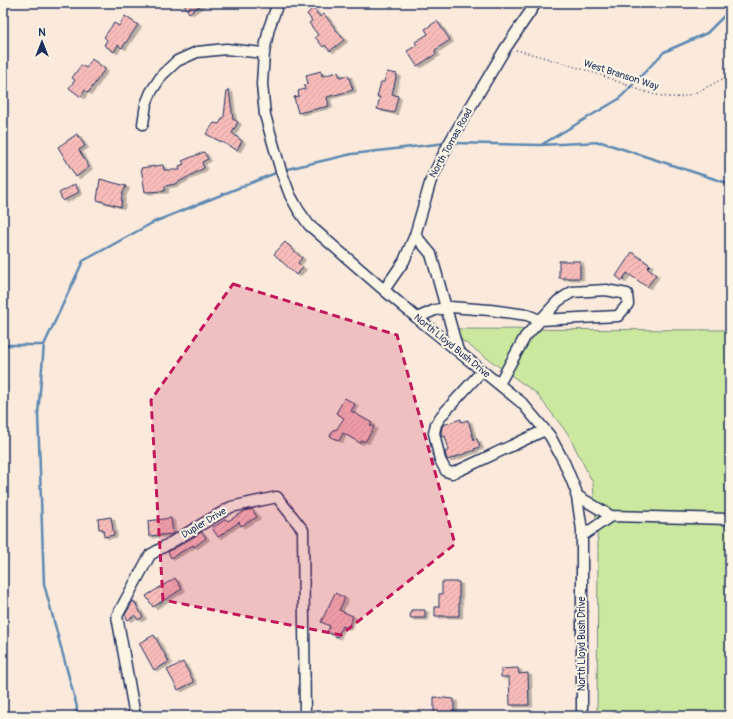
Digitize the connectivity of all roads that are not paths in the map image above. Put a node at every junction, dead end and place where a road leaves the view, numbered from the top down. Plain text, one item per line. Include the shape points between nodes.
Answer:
1 (278, 3) edge
2 (536, 3) edge
3 (264, 53) junction
4 (143, 124) dead end
5 (415, 235) junction
6 (384, 290) junction
7 (446, 308) junction
8 (416, 318) junction
9 (540, 320) junction
10 (458, 351) junction
11 (482, 371) junction
12 (499, 384) junction
13 (544, 430) junction
14 (576, 495) junction
15 (611, 516) junction
16 (730, 519) edge
17 (582, 536) junction
18 (135, 716) edge
19 (305, 716) edge
20 (582, 716) edge

1 - 3 street, North Lloyd Bush Drive
2 - 5 street, North Tomas Road via 506,47 449,143 431,180
3 - 4 street via 226,49 197,52 177,61 162,75 151,92
3 - 6 street, North Lloyd Bush Drive via 262,84 265,115 290,194 309,225
5 - 6 street, North Tomas Road via 404,261
5 - 7 street via 431,254
6 - 8 street, North Lloyd Bush Drive
7 - 8 street
7 - 9 street via 498,311 527,315
7 - 10 street
8 - 10 street, North Lloyd Bush Drive
9 - 9 street via 558,301 572,292 606,290 626,294 628,304 618,316
9 - 12 street via 525,337
10 - 11 street, North Lloyd Bush Drive
11 - 12 street, North Lloyd Bush Drive
11 - 13 street via 436,424 434,433 440,460 446,471 460,470
12 - 13 street, North Lloyd Bush Drive via 522,403
13 - 14 street, North Lloyd Bush Drive via 564,462
14 - 15 street
14 - 17 street, North Lloyd Bush Drive
15 - 16 street
15 - 17 street
17 - 20 street, North Lloyd Bush Drive
18 - 19 street, Dupler Drive via 117,616 150,555 231,507 277,497 303,530

